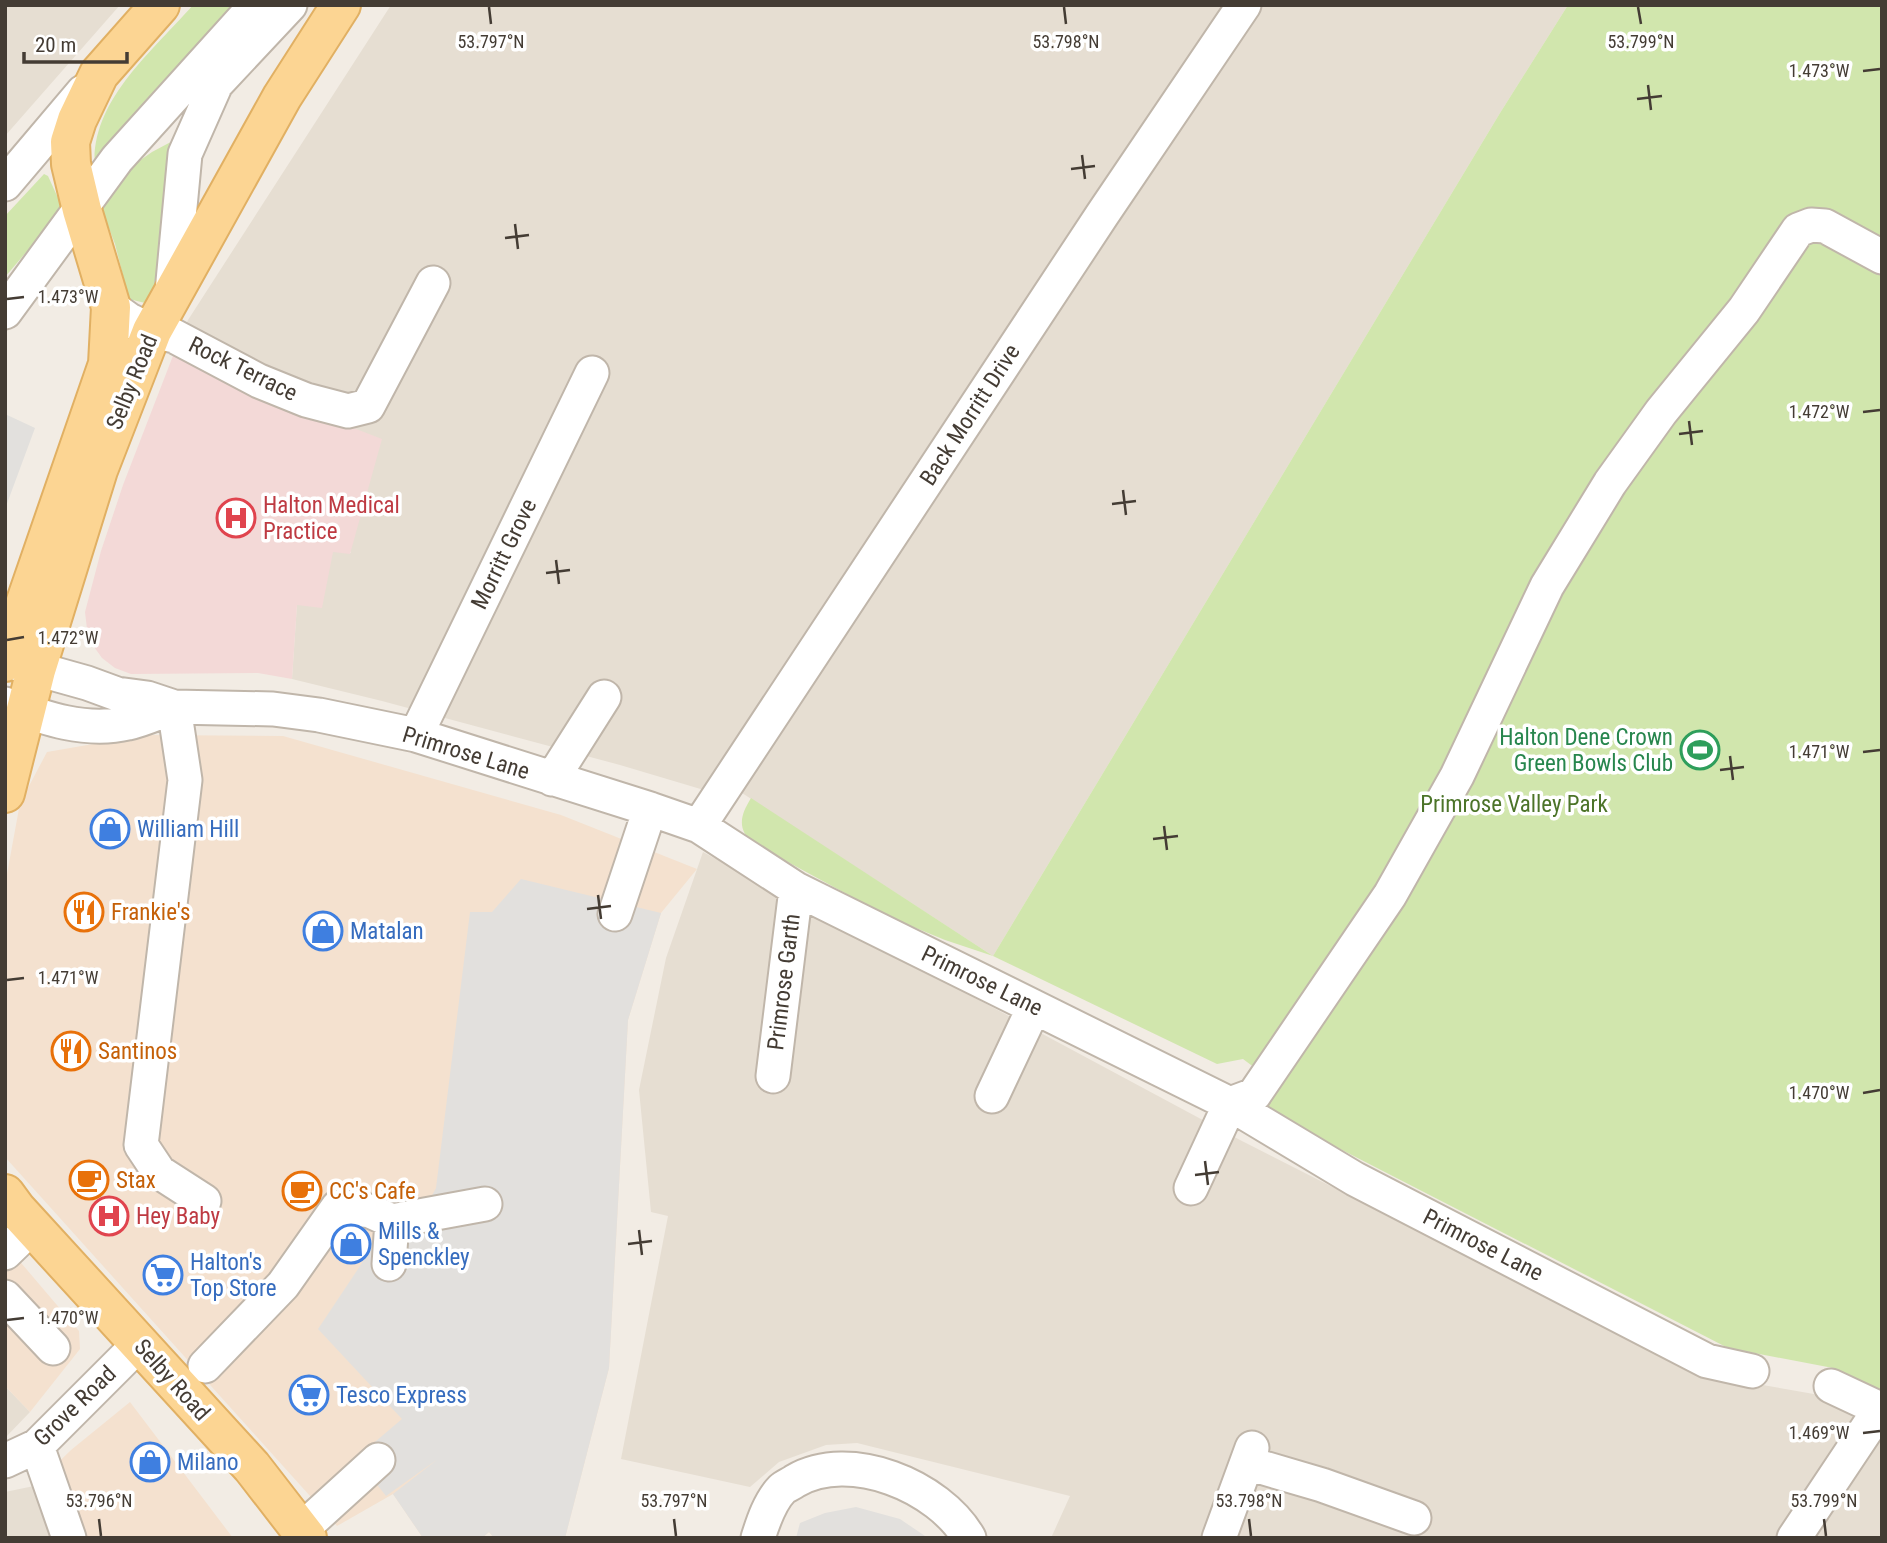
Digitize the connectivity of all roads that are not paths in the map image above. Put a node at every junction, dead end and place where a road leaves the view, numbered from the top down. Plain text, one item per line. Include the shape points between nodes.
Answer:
1 (160, 5) edge
2 (256, 5) edge
3 (289, 5) edge
4 (341, 5) edge
5 (1244, 5) edge
6 (99, 74) junction
7 (208, 102) junction
8 (117, 159) junction
9 (5, 184) edge
10 (82, 210) junction
11 (1882, 257) edge
12 (433, 283) dead end
13 (171, 297) junction
14 (111, 307) junction
15 (5, 312) edge
16 (152, 331) junction
17 (592, 373) dead end
18 (13, 663) edge
19 (604, 697) dead end
20 (174, 707) junction
21 (15, 708) edge
22 (416, 735) junction
23 (552, 779) junction
24 (5, 793) edge
25 (650, 809) junction
26 (699, 826) junction
27 (796, 889) junction
28 (615, 914) dead end
29 (1034, 1007) junction
30 (773, 1076) dead end
31 (992, 1096) dead end
32 (1230, 1104) junction
33 (1191, 1188) dead end
34 (5, 1194) edge
35 (204, 1201) dead end
36 (485, 1204) dead end
37 (391, 1221) junction
38 (19, 1240) edge
39 (389, 1264) dead end
40 (5, 1297) edge
41 (139, 1344) junction
42 (53, 1348) dead end
43 (205, 1366) dead end
44 (1752, 1371) dead end
45 (1831, 1386) dead end
46 (1880, 1409) edge
47 (37, 1446) junction
48 (378, 1460) dead end
49 (5, 1461) edge
50 (1413, 1518) dead end
51 (304, 1534) edge
52 (69, 1538) edge
53 (758, 1538) edge
54 (969, 1538) edge
55 (1219, 1538) edge
56 (1794, 1538) edge

1 - 6 main road, Selby Road
2 - 8 street
3 - 7 street via 216,84
4 - 13 main road, Selby Road via 282,97
5 - 26 street, Back Morritt Drive
6 - 9 street
6 - 10 main road, Selby Road via 70,142
7 - 8 street
7 - 13 street via 185,154
8 - 10 street
10 - 14 main road, Selby Road
10 - 15 street
11 - 32 street via 1825,226 1798,230 1744,310 1610,483 1547,586 1457,776 1390,895 1254,1095
12 - 16 street, Rock Terrace via 368,406 348,411 259,381 174,335
13 - 16 main road, Selby Road
14 - 16 street, Rock Terrace
14 - 18 main road, Selby Road via 108,364
16 - 18 main road, Selby Road via 98,470
17 - 22 street, Morritt Grove
18 - 20 street, Primrose Lane
18 - 21 main road, Selby Road
19 - 23 street
20 - 21 street, Primrose Lane via 128,723 89,727
20 - 22 street, Primrose Lane via 274,709
20 - 35 street via 185,780 141,1145 159,1172
21 - 24 main road, Selby Road
22 - 23 street, Primrose Lane
23 - 25 street, Primrose Lane
25 - 26 street, Primrose Lane
25 - 28 street
26 - 27 street, Primrose Lane
27 - 29 street, Primrose Lane
27 - 30 street, Primrose Garth
29 - 31 street
29 - 32 street, Primrose Lane
32 - 33 street
32 - 44 street, Primrose Lane via 1354,1179 1707,1362
34 - 38 main road, Selby Road
36 - 37 street
37 - 39 street
37 - 43 street via 370,1211 338,1207 283,1285
38 - 41 main road, Selby Road
40 - 42 street
41 - 47 street, Grove Road
41 - 51 main road, Selby Road via 251,1467
45 - 46 street
46 - 56 street
47 - 49 street, Grove Road
47 - 52 street
48 - 51 street
50 - 55 street via 1249,1455
53 - 54 street via 782,1489 807,1474 838,1468 895,1478 932,1498

